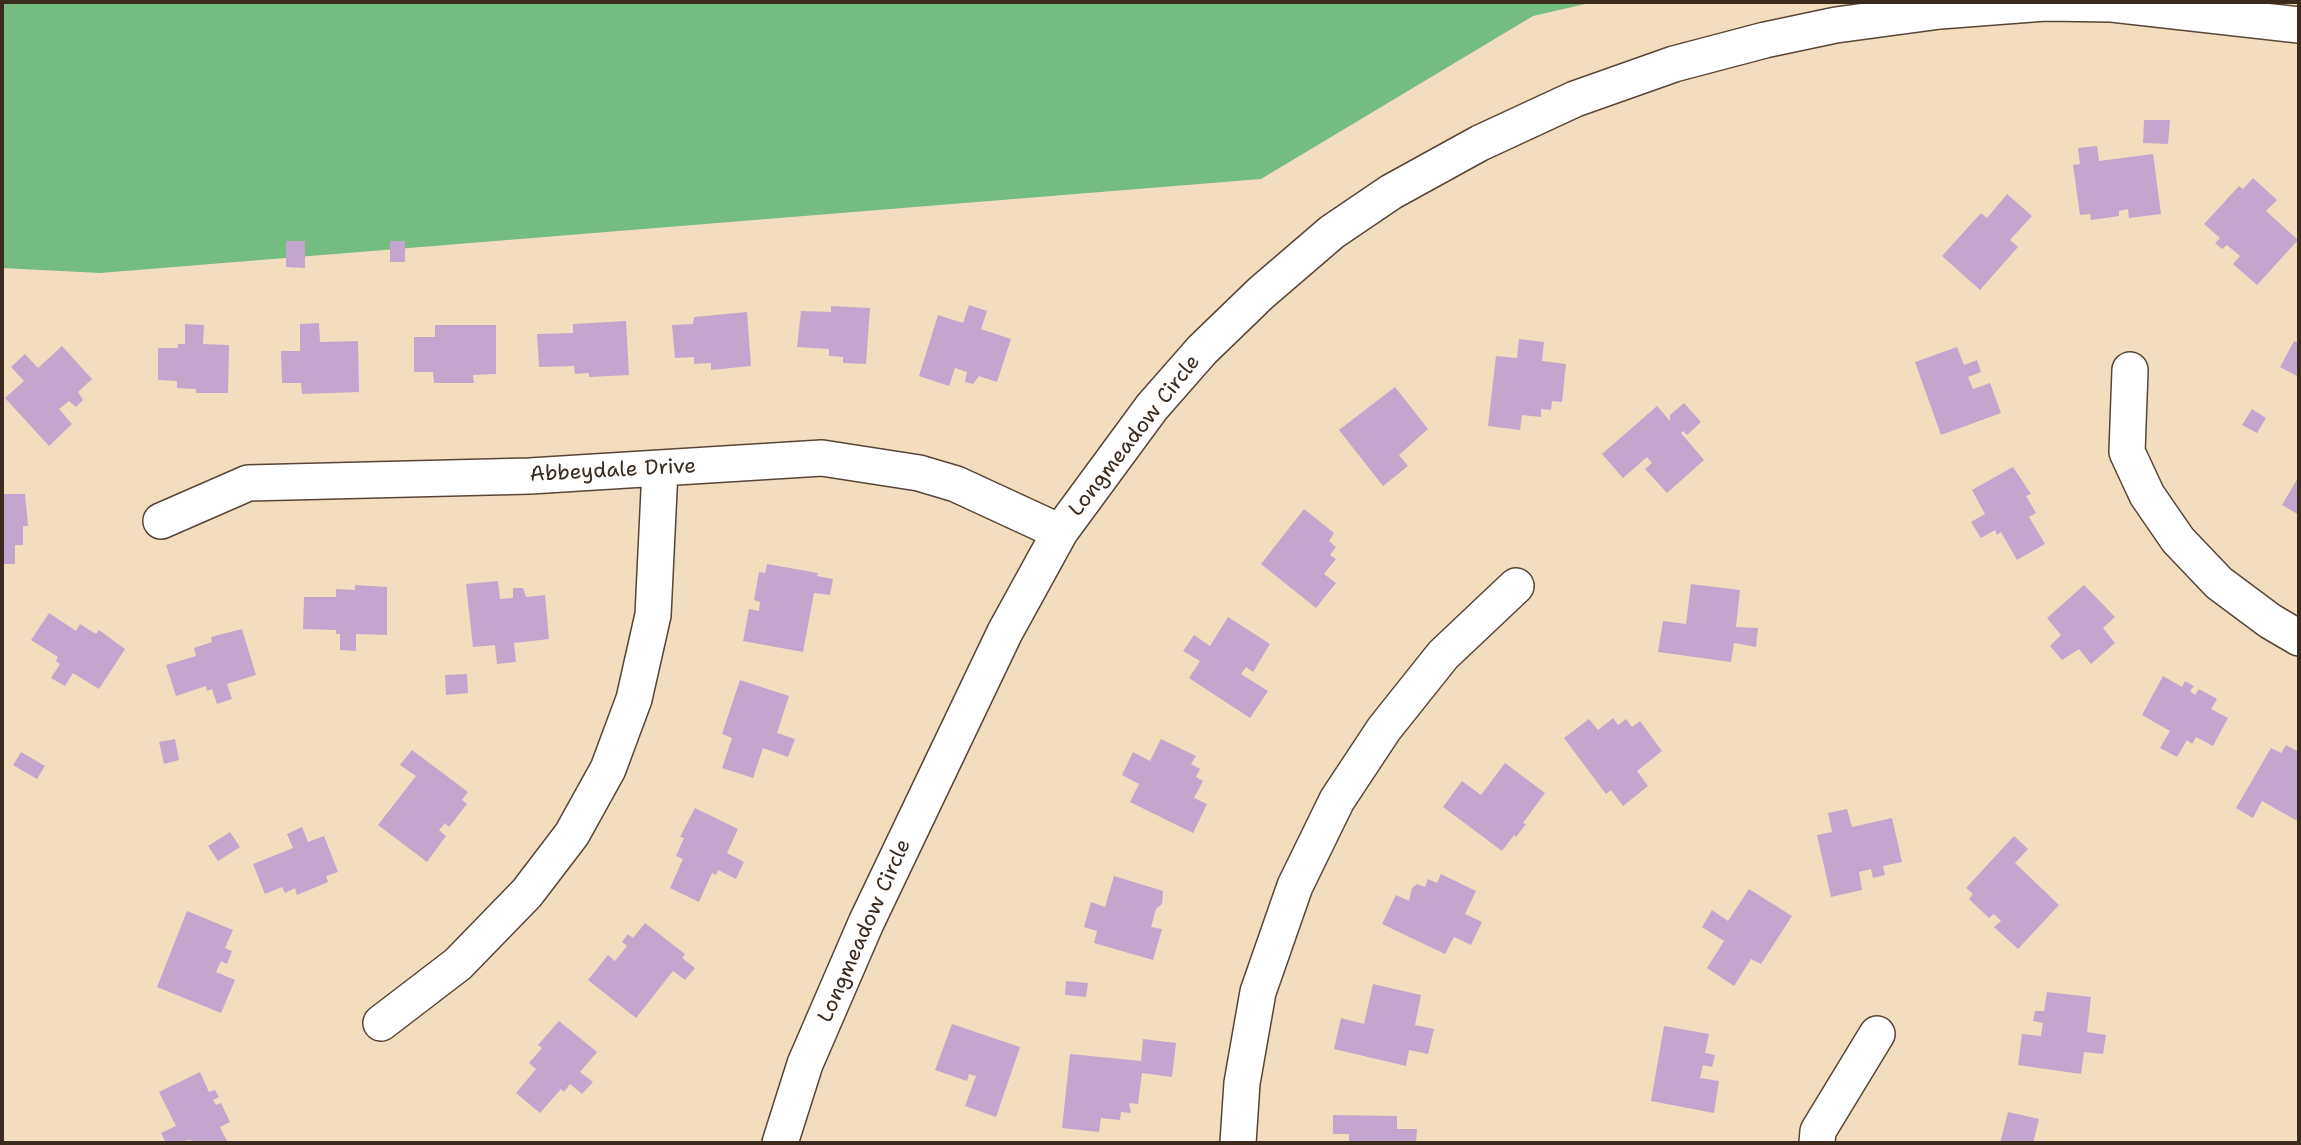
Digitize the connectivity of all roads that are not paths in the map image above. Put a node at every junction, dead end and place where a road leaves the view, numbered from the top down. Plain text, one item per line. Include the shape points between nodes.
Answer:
1 (2299, 25) edge
2 (2130, 370) dead end
3 (660, 470) junction
4 (161, 521) dead end
5 (1060, 532) junction
6 (1516, 586) dead end
7 (2299, 638) edge
8 (381, 1023) dead end
9 (1877, 1034) dead end
10 (780, 1143) edge
11 (1238, 1143) edge
12 (1817, 1143) edge

1 - 5 street, Longmeadow Circle via 2112,4 2045,3 1940,11 1765,40 1674,64 1575,100 1480,143 1391,192 1332,232 1202,350 1152,407
2 - 7 street via 2127,452 2147,495 2178,540 2219,583
3 - 4 street, Abbeydale Drive via 247,483
3 - 5 street, Abbeydale Drive via 822,458 864,462 956,484
3 - 8 street via 653,615 634,699 608,769 572,834 527,893 458,964
5 - 10 street, Longmeadow Circle via 1005,632 866,923 806,1064
6 - 11 street via 1443,655 1384,729 1337,800 1295,887 1258,992 1242,1083
9 - 12 street via 1818,1131

